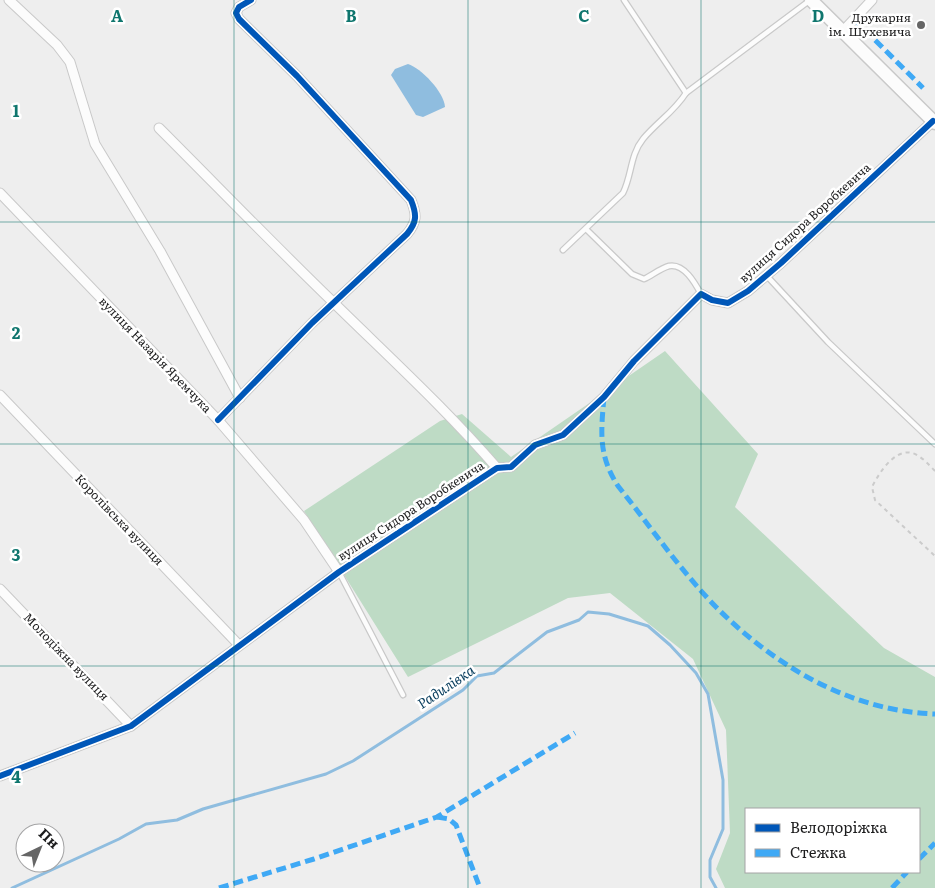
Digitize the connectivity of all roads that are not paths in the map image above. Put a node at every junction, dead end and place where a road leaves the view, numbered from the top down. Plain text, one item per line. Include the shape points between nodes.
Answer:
1 (9, 0) edge
2 (251, 0) edge
3 (624, 0) edge
4 (811, 0) edge
5 (872, 0) edge
6 (843, 31) junction
7 (686, 93) junction
8 (934, 122) edge
9 (159, 128) dead end
10 (0, 194) edge
11 (587, 230) junction
12 (563, 250) dead end
13 (766, 275) junction
14 (701, 294) junction
15 (334, 303) junction
16 (0, 395) edge
17 (240, 398) junction
18 (218, 420) junction
19 (935, 444) edge
20 (497, 468) junction
21 (338, 572) junction
22 (0, 589) edge
23 (238, 644) junction
24 (404, 695) dead end
25 (131, 726) junction
26 (0, 776) edge

1 - 17 street via 57,45 70,62 96,144 160,251
2 - 15 street via 239,7 236,13 239,19 297,76 411,200 416,213 414,225 407,234
3 - 7 lane
4 - 6 main road
4 - 7 lane
5 - 6 street
6 - 8 main road
7 - 11 lane via 669,116 644,138 631,163 629,182 623,193
8 - 13 street, вулиця Сидора Воробкевича
9 - 15 street
10 - 18 street, вулиця Назарія Яремчука
11 - 12 lane
11 - 14 lane via 632,274 644,279 670,266 680,268 693,279
13 - 14 street, вулиця Сидора Воробкевича via 728,303
13 - 19 lane via 828,342
14 - 20 street, вулиця Сидора Воробкевича via 634,361 604,397 563,435 535,445 511,467
15 - 17 street
15 - 20 street via 468,434
16 - 23 street, Королівська вулиця
17 - 18 street
18 - 21 street, вулиця Назарія Яремчука via 304,520
20 - 21 street, вулиця Сидора Воробкевича
21 - 23 street, вулиця Сидора Воробкевича
21 - 24 lane
22 - 25 street, Молодіжна вулиця
23 - 25 street, вулиця Сидора Воробкевича
25 - 26 street, вулиця Сидора Воробкевича

